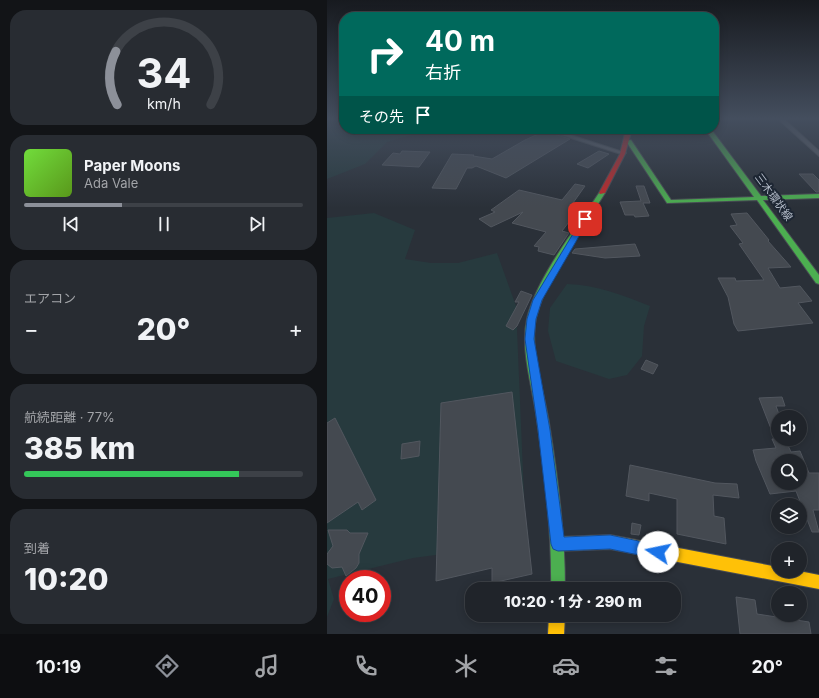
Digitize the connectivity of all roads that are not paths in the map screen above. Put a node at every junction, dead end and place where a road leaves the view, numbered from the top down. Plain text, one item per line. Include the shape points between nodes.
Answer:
1 (609, 149) edge
2 (625, 149) edge
3 (634, 149) edge
4 (723, 149) edge
5 (623, 153) junction
6 (819, 196) edge
7 (760, 199) junction
8 (819, 281) edge
9 (558, 544) junction
10 (558, 582) edge
11 (819, 582) edge
12 (557, 622) edge
13 (556, 634) edge

1 - 5 street
2 - 5 street
3 - 7 street via 669,202
4 - 7 street, 三木環状線
5 - 9 street via 608,183 549,279 531,319 529,339 544,430
6 - 7 street
7 - 8 street, 三木環状線
9 - 10 street
9 - 11 street via 610,542
12 - 13 street

